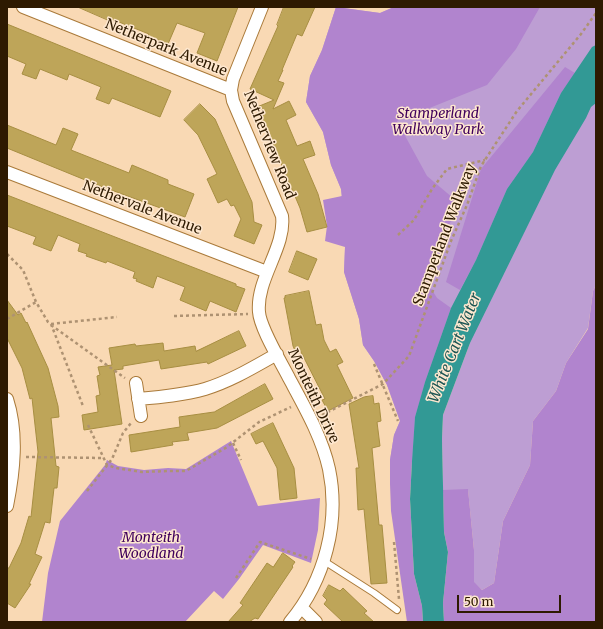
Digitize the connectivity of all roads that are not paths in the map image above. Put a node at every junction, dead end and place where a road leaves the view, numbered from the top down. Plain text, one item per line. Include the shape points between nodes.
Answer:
1 (23, 7) edge
2 (262, 7) edge
3 (231, 90) junction
4 (7, 172) edge
5 (267, 272) junction
6 (277, 354) junction
7 (136, 383) road end
8 (7, 399) edge
9 (138, 399) junction
10 (137, 418) road end
11 (7, 506) edge
12 (323, 562) junction
13 (302, 608) junction
14 (397, 610) road end
15 (290, 622) edge
16 (316, 622) edge

1 - 3 street, Netherpark Avenue
2 - 3 street, Netherview Road
3 - 5 street, Netherview Road via 233,101 282,216 280,237
4 - 5 street, Nethervale Avenue
5 - 6 street, Monteith Drive via 260,293 258,314
6 - 9 street via 231,379 205,389
6 - 12 street, Monteith Drive via 321,443 329,470 332,527
7 - 9 street
8 - 11 street via 13,431 14,457
9 - 10 street
12 - 13 street, Monteith Drive
12 - 14 lane
13 - 15 street, Monteith Drive
13 - 16 street

